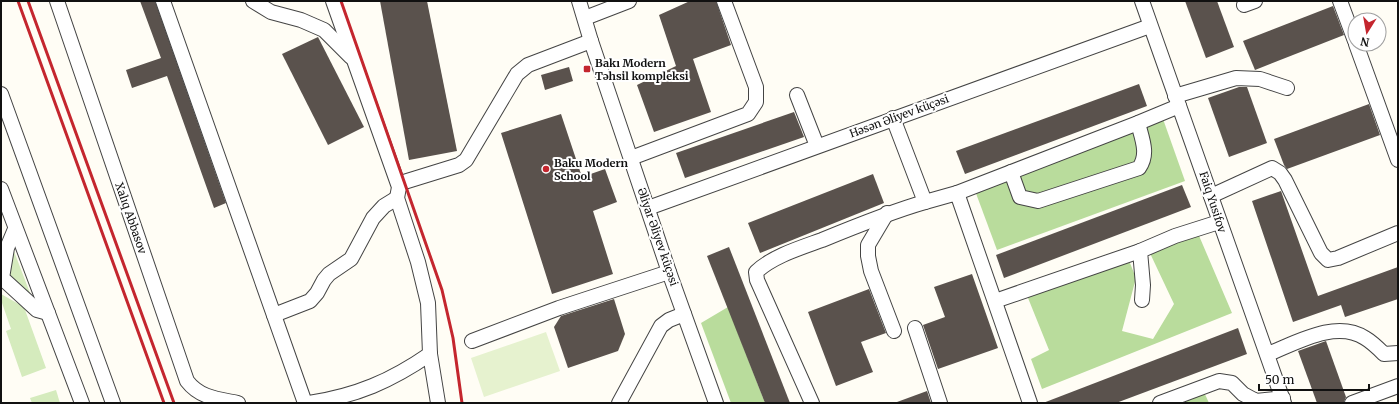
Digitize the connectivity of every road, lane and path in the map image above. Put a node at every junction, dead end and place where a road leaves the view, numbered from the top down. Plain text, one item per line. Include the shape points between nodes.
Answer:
1 (57, 1) edge
2 (163, 1) edge
3 (253, 1) edge
4 (333, 1) edge
5 (579, 1) edge
6 (629, 1) edge
7 (724, 1) edge
8 (1142, 1) edge
9 (1340, 1) edge
10 (584, 18) junction
11 (1347, 20) edge
12 (1150, 26) junction
13 (590, 41) junction
14 (1359, 52) edge
15 (354, 60) junction
16 (1287, 88) dead end
17 (1, 94) edge
18 (797, 95) dead end
19 (1177, 101) junction
20 (893, 118) junction
21 (1138, 123) junction
22 (1394, 134) edge
23 (817, 146) junction
24 (631, 158) junction
25 (1398, 160) edge
26 (1011, 172) junction
27 (1, 189) edge
28 (398, 192) junction
29 (956, 193) junction
30 (1211, 196) junction
31 (925, 202) junction
32 (648, 208) junction
33 (887, 213) junction
34 (1219, 222) junction
35 (15, 229) junction
36 (1398, 233) edge
37 (1140, 251) junction
38 (670, 272) junction
39 (1, 278) edge
40 (1142, 300) dead end
41 (995, 301) junction
42 (48, 313) junction
43 (684, 314) junction
44 (274, 316) junction
45 (915, 328) dead end
46 (894, 331) dead end
47 (472, 341) dead end
48 (1398, 353) edge
49 (430, 354) junction
50 (1268, 354) junction
51 (1398, 386) edge
52 (1283, 400) edge
53 (82, 403) edge
54 (112, 403) edge
55 (238, 403) edge
56 (306, 403) edge
57 (309, 403) edge
58 (438, 403) edge
59 (619, 403) edge
60 (716, 403) edge
61 (812, 403) edge
62 (940, 403) edge
63 (1030, 403) edge
64 (1160, 403) edge
65 (1352, 403) edge

1 - 55 street, Xalıq Abbasov via 187,381 202,395
2 - 44 street
3 - 15 street via 271,12 302,20 324,30
4 - 15 street
5 - 10 street, Əliyar Əliyev küçəsi
6 - 10 street
7 - 24 street via 756,88 756,102 748,114
8 - 12 street, Faiq Yusifov
9 - 11 street
10 - 13 street, Əliyar Əliyev küçəsi
12 - 19 street, Faiq Yusifov
12 - 20 street, Həsən Əliyev küçəsi
13 - 24 street, Əliyar Əliyev küçəsi
13 - 28 street via 528,65 517,74 466,160 458,165 404,182
14 - 22 street
15 - 28 street
16 - 19 street via 1260,79 1236,78
17 - 54 street
18 - 23 street
19 - 21 street
19 - 30 street, Faiq Yusifov
20 - 23 street, Həsən Əliyev küçəsi
20 - 31 street
21 - 26 street
21 - 26 street via 1145,154 1139,168 1038,201 1020,197
22 - 25 street
23 - 32 street, Həsən Əliyev küçəsi
24 - 32 street, Əliyar Əliyev küçəsi
26 - 29 street
27 - 35 street
28 - 44 street via 373,218 351,259 324,280 310,301
28 - 49 street via 428,303
29 - 31 street
29 - 41 street
30 - 34 street, Faiq Yusifov
30 - 36 street via 1272,168 1285,180 1328,260
31 - 33 street
32 - 38 street, Əliyar Əliyev küçəsi
33 - 46 street via 868,245 868,256 871,271
33 - 61 street via 763,265 756,272 757,280
34 - 37 street via 1174,236
34 - 50 street, Faiq Yusifov
35 - 39 street via 7,248
35 - 42 street
37 - 40 street via 1144,285
37 - 41 street
38 - 43 street, Əliyar Əliyev küçəsi
38 - 47 street via 559,308
39 - 42 street via 37,310
41 - 63 street
42 - 53 street
43 - 59 street via 661,326
43 - 60 street, Əliyar Əliyev küçəsi
44 - 56 street
45 - 62 street
48 - 50 street via 1384,354 1364,337 1340,331 1318,335
49 - 57 street via 369,389
49 - 58 street
50 - 52 street, Faiq Yusifov
51 - 65 street
52 - 64 street via 1256,401 1243,394 1232,383 1219,382

